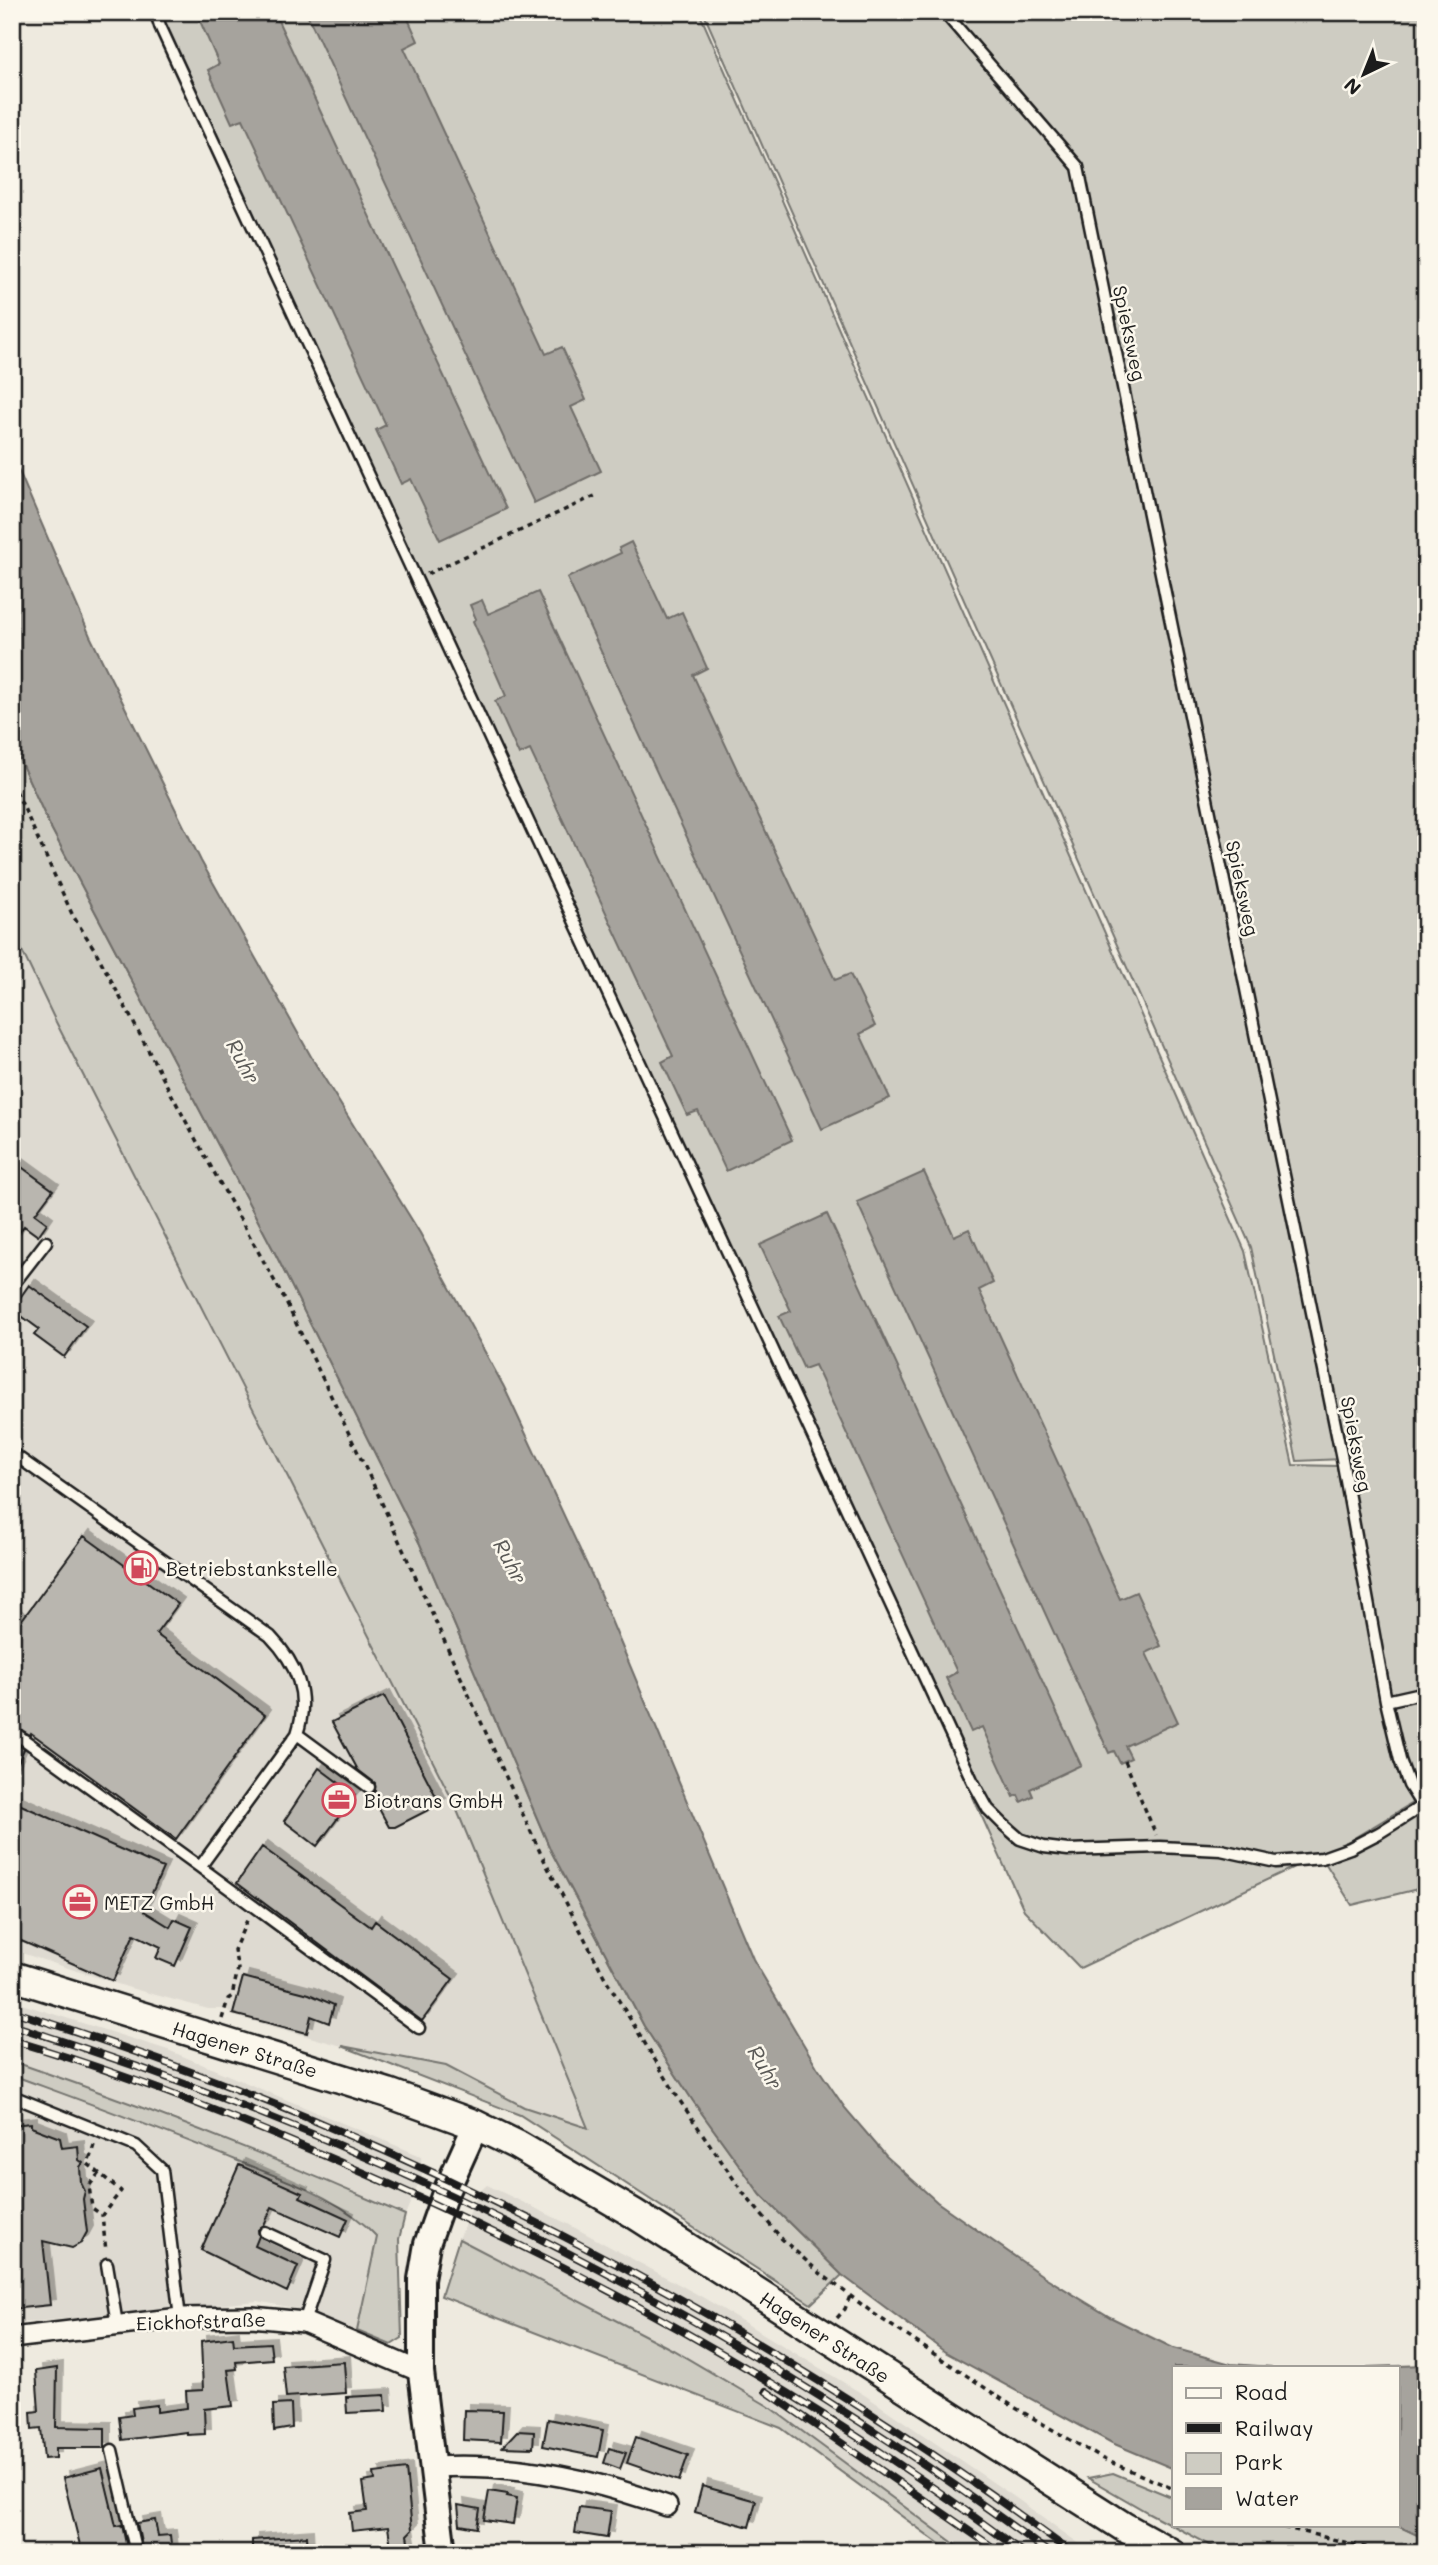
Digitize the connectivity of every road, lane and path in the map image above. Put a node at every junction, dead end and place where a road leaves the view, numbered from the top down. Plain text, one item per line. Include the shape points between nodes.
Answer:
1 (156, 12) edge
2 (944, 12) edge
3 (599, 494) dead end
4 (416, 579) junction
5 (12, 782) edge
6 (46, 1242) dead end
7 (12, 1286) edge
8 (12, 1453) edge
9 (1426, 1692) edge
10 (1386, 1701) junction
11 (12, 1731) edge
12 (297, 1734) junction
13 (1125, 1761) dead end
14 (369, 1787) dead end
15 (1424, 1809) edge
16 (1160, 1847) junction
17 (200, 1867) junction
18 (254, 1906) junction
19 (12, 1976) edge
20 (224, 2013) dead end
21 (419, 2028) dead end
22 (12, 2096) edge
23 (476, 2125) junction
24 (97, 2131) junction
25 (99, 2173) junction
26 (102, 2215) junction
27 (265, 2232) dead end
28 (107, 2264) joint
29 (180, 2318) junction
30 (304, 2322) junction
31 (117, 2324) junction
32 (12, 2338) edge
33 (421, 2372) junction
34 (111, 2450) dead end
35 (434, 2467) junction
36 (1172, 2488) edge
37 (667, 2506) dead end
38 (1278, 2526) edge
39 (136, 2553) edge
40 (443, 2553) edge
41 (1171, 2553) edge
42 (1390, 2553) edge

1 - 4 lane
2 - 10 lane, Spieksweg via 1078,167 1337,1432
3 - 4 path
4 - 16 lane via 988,1810 1020,1839 1044,1847
5 - 36 path via 73,916 284,1298 540,1852 604,1976 680,2101 744,2194 782,2239 820,2273 1014,2407 1103,2459
6 - 7 lane
8 - 12 lane via 270,1636 288,1654 298,1675 303,1715
9 - 10 lane
10 - 15 lane, Spieksweg via 1400,1760
11 - 17 lane
12 - 14 lane
12 - 17 lane
13 - 16 path
15 - 16 lane via 1322,1858 1276,1862 1221,1850
17 - 18 lane
18 - 20 path via 234,1950 238,1969
18 - 21 lane
19 - 23 main road, Hagener Straße via 388,2092
22 - 24 lane
23 - 33 street via 427,2244 421,2279
23 - 41 main road, Hagener Straße via 633,2213 1112,2520
24 - 25 path via 88,2164
24 - 29 lane via 136,2146 162,2170
25 - 26 path via 89,2186 92,2208
25 - 26 path via 121,2191
26 - 28 path
27 - 30 lane via 324,2260
28 - 31 lane
29 - 30 street, Eickhofstraße
29 - 31 street, Eickhofstraße
30 - 33 street, Eickhofstraße
31 - 32 street, Eickhofstraße
33 - 35 street
34 - 39 lane
35 - 37 street via 469,2465 560,2476
35 - 40 street
38 - 42 path

